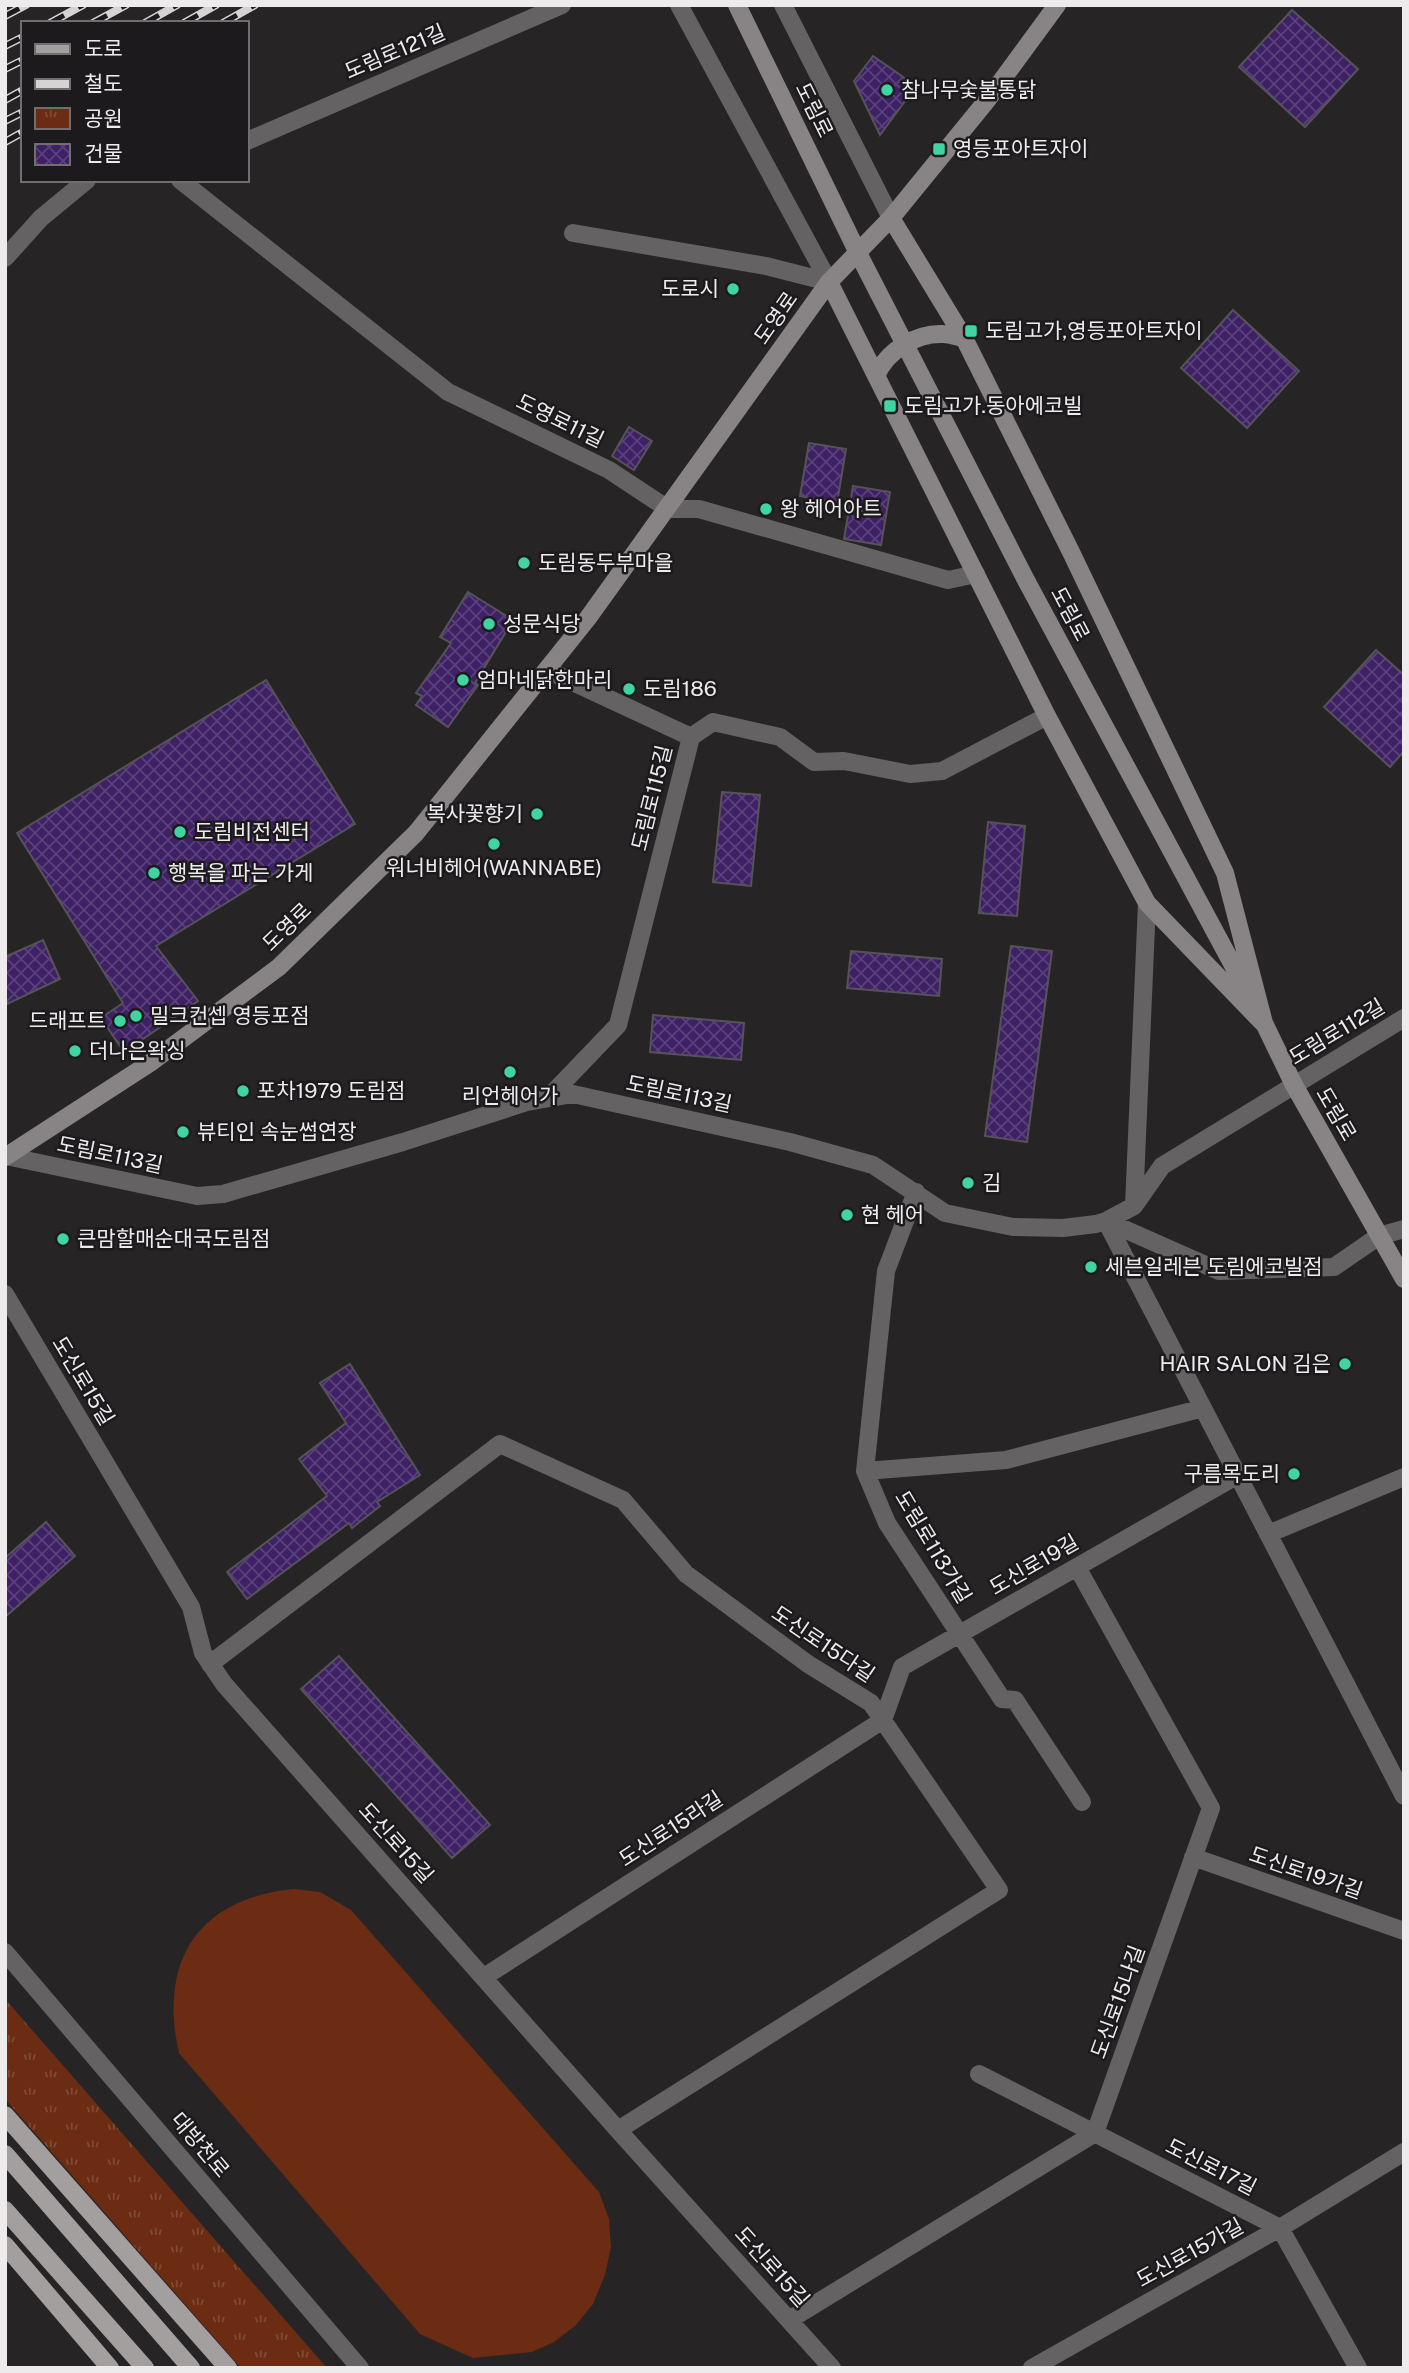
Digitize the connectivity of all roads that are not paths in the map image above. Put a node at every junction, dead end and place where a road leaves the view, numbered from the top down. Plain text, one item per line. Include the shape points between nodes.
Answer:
1 (562, 5) edge
2 (679, 5) edge
3 (737, 5) edge
4 (783, 5) edge
5 (1057, 5) edge
6 (248, 141) edge
7 (85, 182) edge
8 (183, 182) edge
9 (891, 218) junction
10 (573, 233) dead end
11 (5, 258) edge
12 (829, 282) junction
13 (964, 338) junction
14 (876, 376) junction
15 (668, 509) junction
16 (976, 574) junction
17 (547, 670) junction
18 (1048, 716) junction
19 (691, 737) junction
20 (1147, 903) junction
21 (1404, 1018) edge
22 (1264, 1024) junction
23 (1294, 1085) junction
24 (548, 1098) junction
25 (6, 1157) edge
26 (916, 1192) junction
27 (1134, 1206) junction
28 (1106, 1221) junction
29 (1404, 1229) edge
30 (1379, 1236) junction
31 (1404, 1279) edge
32 (5, 1294) edge
33 (1203, 1408) junction
34 (865, 1471) junction
35 (1238, 1475) junction
36 (1404, 1477) edge
37 (1268, 1534) junction
38 (1077, 1567) junction
39 (960, 1634) junction
40 (210, 1664) junction
41 (883, 1720) junction
42 (1404, 1796) edge
43 (1082, 1802) dead end
44 (1193, 1857) junction
45 (1404, 1931) edge
46 (5, 1952) edge
47 (484, 1977) junction
48 (979, 2074) dead end
49 (5, 2115) edge
50 (618, 2130) junction
51 (1095, 2133) junction
52 (1404, 2152) edge
53 (5, 2154) edge
54 (5, 2210) edge
55 (1280, 2228) junction
56 (5, 2245) edge
57 (789, 2320) junction
58 (110, 2368) edge
59 (145, 2368) edge
60 (191, 2368) edge
61 (228, 2368) edge
62 (360, 2368) edge
63 (832, 2368) edge
64 (1032, 2368) edge
65 (1358, 2368) edge

1 - 6 street, 도림로121길
2 - 12 street
3 - 22 main road, 도림로, bridge via 1027,582
4 - 9 street
5 - 9 main road, 도영로
7 - 11 street via 41,218
8 - 15 street, 도영로11길 via 448,392 609,470
9 - 12 main road, 도영로
9 - 13 main road
10 - 12 street via 766,265
12 - 14 main road
12 - 15 main road, 도영로
13 - 14 main road via 942,333 920,338 897,348
13 - 22 main road via 1225,873
14 - 16 main road
15 - 16 street via 699,509 948,580
15 - 17 main road, 도영로
16 - 18 main road
17 - 19 street
17 - 25 main road, 도영로 via 416,833 279,967 150,1063
18 - 19 street, 도림로115길 via 942,771 910,774 844,761 814,762 780,737 713,722
18 - 20 main road
19 - 24 street, 도림로115길 via 618,1025
20 - 22 main road
20 - 27 street
21 - 23 street, 도림로112길
22 - 23 main road, 도림로
23 - 27 street, 도림로113길 via 1162,1166
23 - 30 main road, 도림로
24 - 25 street, 도림로113길 via 223,1194 197,1196
24 - 26 street, 도림로113길 via 573,1094 790,1142 873,1165
26 - 28 street, 도림로113길 via 945,1213 1013,1227 1063,1228
26 - 34 street, 도림로113가길 via 886,1271
27 - 28 street, 도림로113길
28 - 30 street via 1219,1271 1334,1267
28 - 33 street
29 - 30 street
30 - 31 main road, 도림로
32 - 40 street, 도신로15길 via 191,1607
33 - 34 street via 1006,1460
33 - 35 street
34 - 39 street, 도림로113가길 via 887,1523
35 - 37 street
35 - 38 street, 도신로19길
36 - 37 street
37 - 42 street
38 - 39 street, 도신로19길
38 - 44 street, 도신로15나길 via 1211,1808
39 - 41 street, 도신로19길 via 902,1667
39 - 43 street, 도림로113가길 via 1002,1699 1015,1700
40 - 41 street, 도신로15다길 via 500,1444 623,1500 686,1574 808,1664 871,1703
40 - 47 street, 도신로15길
41 - 47 street, 도신로15라길
41 - 50 street, 도신로15다길 via 999,1889
44 - 45 street, 도신로19가길
44 - 51 street, 도신로15나길
46 - 62 street, 대방천로
47 - 50 street, 도신로15길
48 - 51 street, 도신로17길
49 - 61 main road
50 - 57 street, 도신로15길
51 - 55 street, 도신로17길
51 - 57 street
52 - 55 street, 도신로15가길
53 - 60 main road
54 - 59 main road
55 - 64 street, 도신로15가길
55 - 65 street
56 - 58 main road
57 - 63 street, 도신로15길

